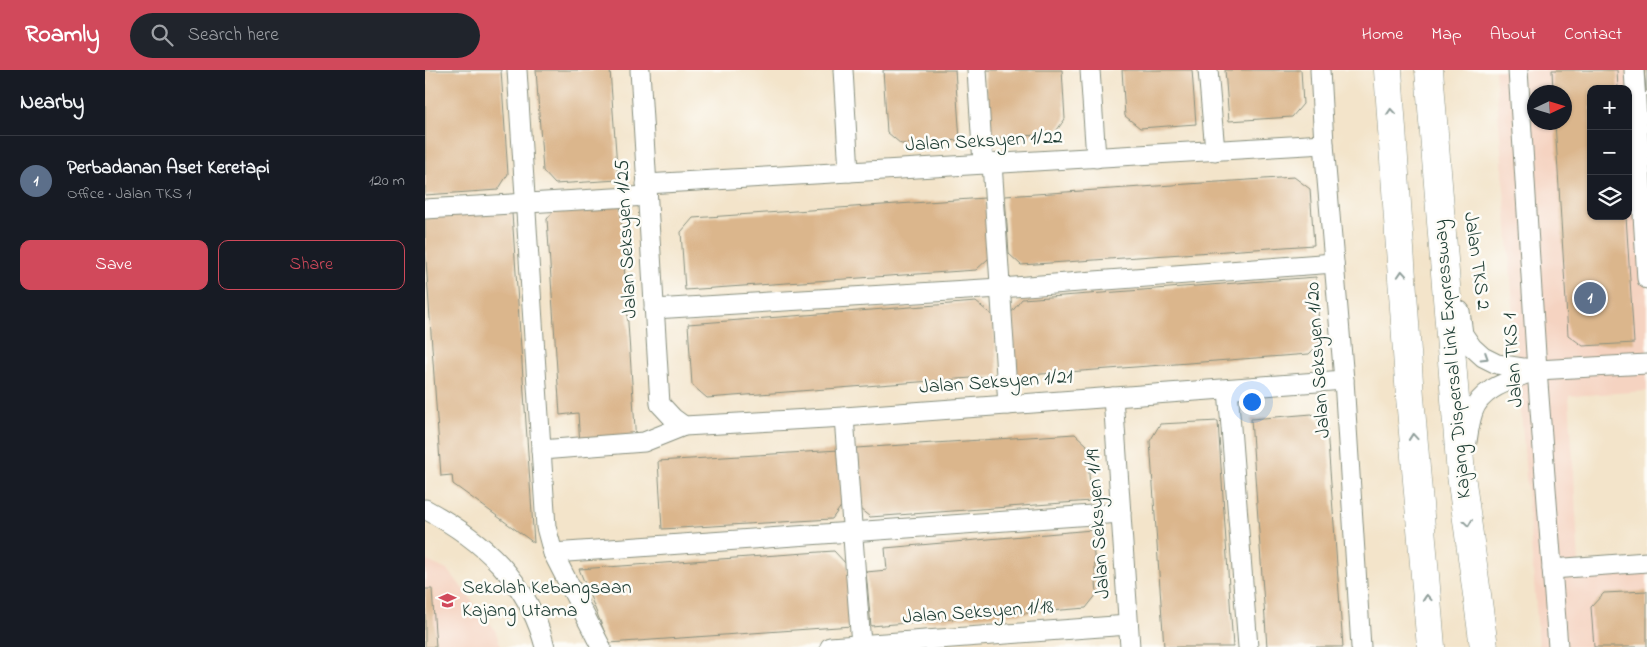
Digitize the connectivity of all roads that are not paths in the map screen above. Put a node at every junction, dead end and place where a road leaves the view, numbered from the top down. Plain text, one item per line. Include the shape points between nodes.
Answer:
1 (517, 70) edge
2 (640, 70) edge
3 (843, 70) edge
4 (977, 70) edge
5 (1090, 70) edge
6 (1208, 70) edge
7 (1320, 70) edge
8 (1388, 70) edge
9 (1429, 70) edge
10 (1518, 70) edge
11 (1634, 70) edge
12 (1431, 109) junction
13 (1324, 144) junction
14 (1215, 151) junction
15 (1096, 158) junction
16 (987, 164) junction
17 (849, 172) junction
18 (647, 190) junction
19 (525, 203) junction
20 (425, 209) edge
21 (1334, 263) junction
22 (1647, 279) edge
23 (1000, 288) junction
24 (654, 309) junction
25 (1647, 364) edge
26 (1537, 370) junction
27 (1344, 380) junction
28 (1228, 389) junction
29 (1113, 397) junction
30 (1009, 405) junction
31 (844, 417) junction
32 (684, 426) junction
33 (541, 450) junction
34 (1461, 475) junction
35 (425, 509) edge
36 (1121, 513) junction
37 (853, 532) junction
38 (553, 554) junction
39 (1647, 562) edge
40 (1552, 569) junction
41 (1128, 625) junction
42 (1012, 640) edge
43 (861, 645) junction
44 (894, 645) edge
45 (545, 647) edge
46 (601, 647) edge
47 (830, 647) edge
48 (1130, 647) edge
49 (1248, 647) edge
50 (1361, 647) edge
51 (1431, 647) edge
52 (1485, 647) edge
53 (1558, 647) edge

1 - 19 street
2 - 18 street, Jalan Seksyen 1/25
3 - 17 street
4 - 16 street
5 - 15 street
6 - 14 street
7 - 13 street, Jalan Seksyen 1/20
51 -> 8 highway
9 - 12 highway, Kajang Dispersal Link Expressway
10 - 26 street, Jalan TKS 1
11 - 22 street
12 -> 26 street, Jalan TKS 2 via 1463,334 1483,357 1497,364
12 - 34 highway, Kajang Dispersal Link Expressway
13 - 14 street, Jalan Seksyen 1/22
13 - 21 street, Jalan Seksyen 1/20
14 - 15 street, Jalan Seksyen 1/22
15 - 16 street, Jalan Seksyen 1/22
16 - 17 street, Jalan Seksyen 1/22
16 - 23 street
17 - 18 street, Jalan Seksyen 1/22
18 - 19 street, Jalan Seksyen 1/22
18 - 24 street, Jalan Seksyen 1/25
19 - 20 street, Jalan Seksyen 1/22
19 - 33 street
21 - 23 street
21 - 27 street, Jalan Seksyen 1/20
23 - 24 street
23 - 30 street
24 - 32 street, Jalan Seksyen 1/25 via 659,404
25 - 26 street, Jalan TKS 2
26 - 34 street, Jalan TKS 2 via 1480,397 1473,412
26 - 40 street, Jalan TKS 1
27 - 28 street, Jalan Seksyen 1/21
27 - 50 street, Jalan Seksyen 1/20
28 - 29 street, Jalan Seksyen 1/21
28 - 49 street
29 - 30 street, Jalan Seksyen 1/21
29 - 36 street, Jalan Seksyen 1/19
30 - 31 street, Jalan Seksyen 1/21
31 - 32 street, Jalan Seksyen 1/21
31 - 37 street
32 - 33 street, Jalan Seksyen 1/21 via 644,442
33 - 38 street via 545,527
34 -> 52 highway, Kajang Dispersal Link Expressway
35 - 45 street via 453,524 489,552 510,575 528,602
36 - 37 street
36 - 41 street, Jalan Seksyen 1/19
37 - 38 street
37 - 43 street
38 - 46 street
39 - 40 street
40 - 53 street, Jalan TKS 1
41 - 42 street, Jalan Seksyen 1/18
41 - 48 street, Jalan Seksyen 1/19
42 - 44 street, Jalan Seksyen 1/18
43 - 44 street, Jalan Seksyen 1/18
43 - 47 street, Jalan Seksyen 1/18

